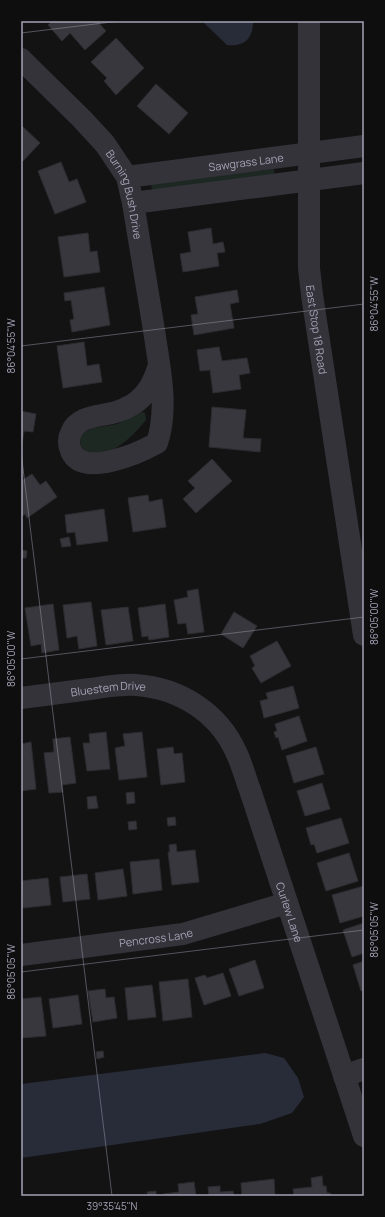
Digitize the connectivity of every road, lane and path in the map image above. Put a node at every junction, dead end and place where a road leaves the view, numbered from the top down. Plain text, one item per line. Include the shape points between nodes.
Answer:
1 (309, 21) edge
2 (21, 60) edge
3 (364, 146) edge
4 (309, 152) junction
5 (364, 173) edge
6 (127, 177) junction
7 (309, 180) junction
8 (133, 203) junction
9 (159, 365) junction
10 (364, 636) edge
11 (21, 698) edge
12 (193, 702) joint
13 (286, 903) junction
14 (21, 955) edge
15 (354, 1073) edge
16 (359, 1105) edge
17 (364, 1136) edge

1 - 4 street, East Stop 18 Road
2 - 6 street, Burning Bush Drive via 105,144
3 - 4 street, Sawgrass Lane
4 - 6 street, Sawgrass Lane
4 - 7 street, East Stop 18 Road
5 - 7 street
6 - 8 street, Burning Bush Drive
7 - 8 street
7 - 10 street, East Stop 18 Road via 309,268 312,295
8 - 9 street, Burning Bush Drive
9 - 9 street, Burning Bush Drive via 154,380 145,394 133,404 118,412 92,417 73,427 69,447 78,460 86,463 109,461 157,443 162,416
11 - 12 street, Bluestem Drive via 134,684 156,688
12 - 13 street, Curlew Lane via 221,728 236,752
13 - 14 street, Pencross Lane via 183,934
13 - 15 street, Curlew Lane
15 - 16 street, Curlew Lane
16 - 17 street, Curlew Lane

